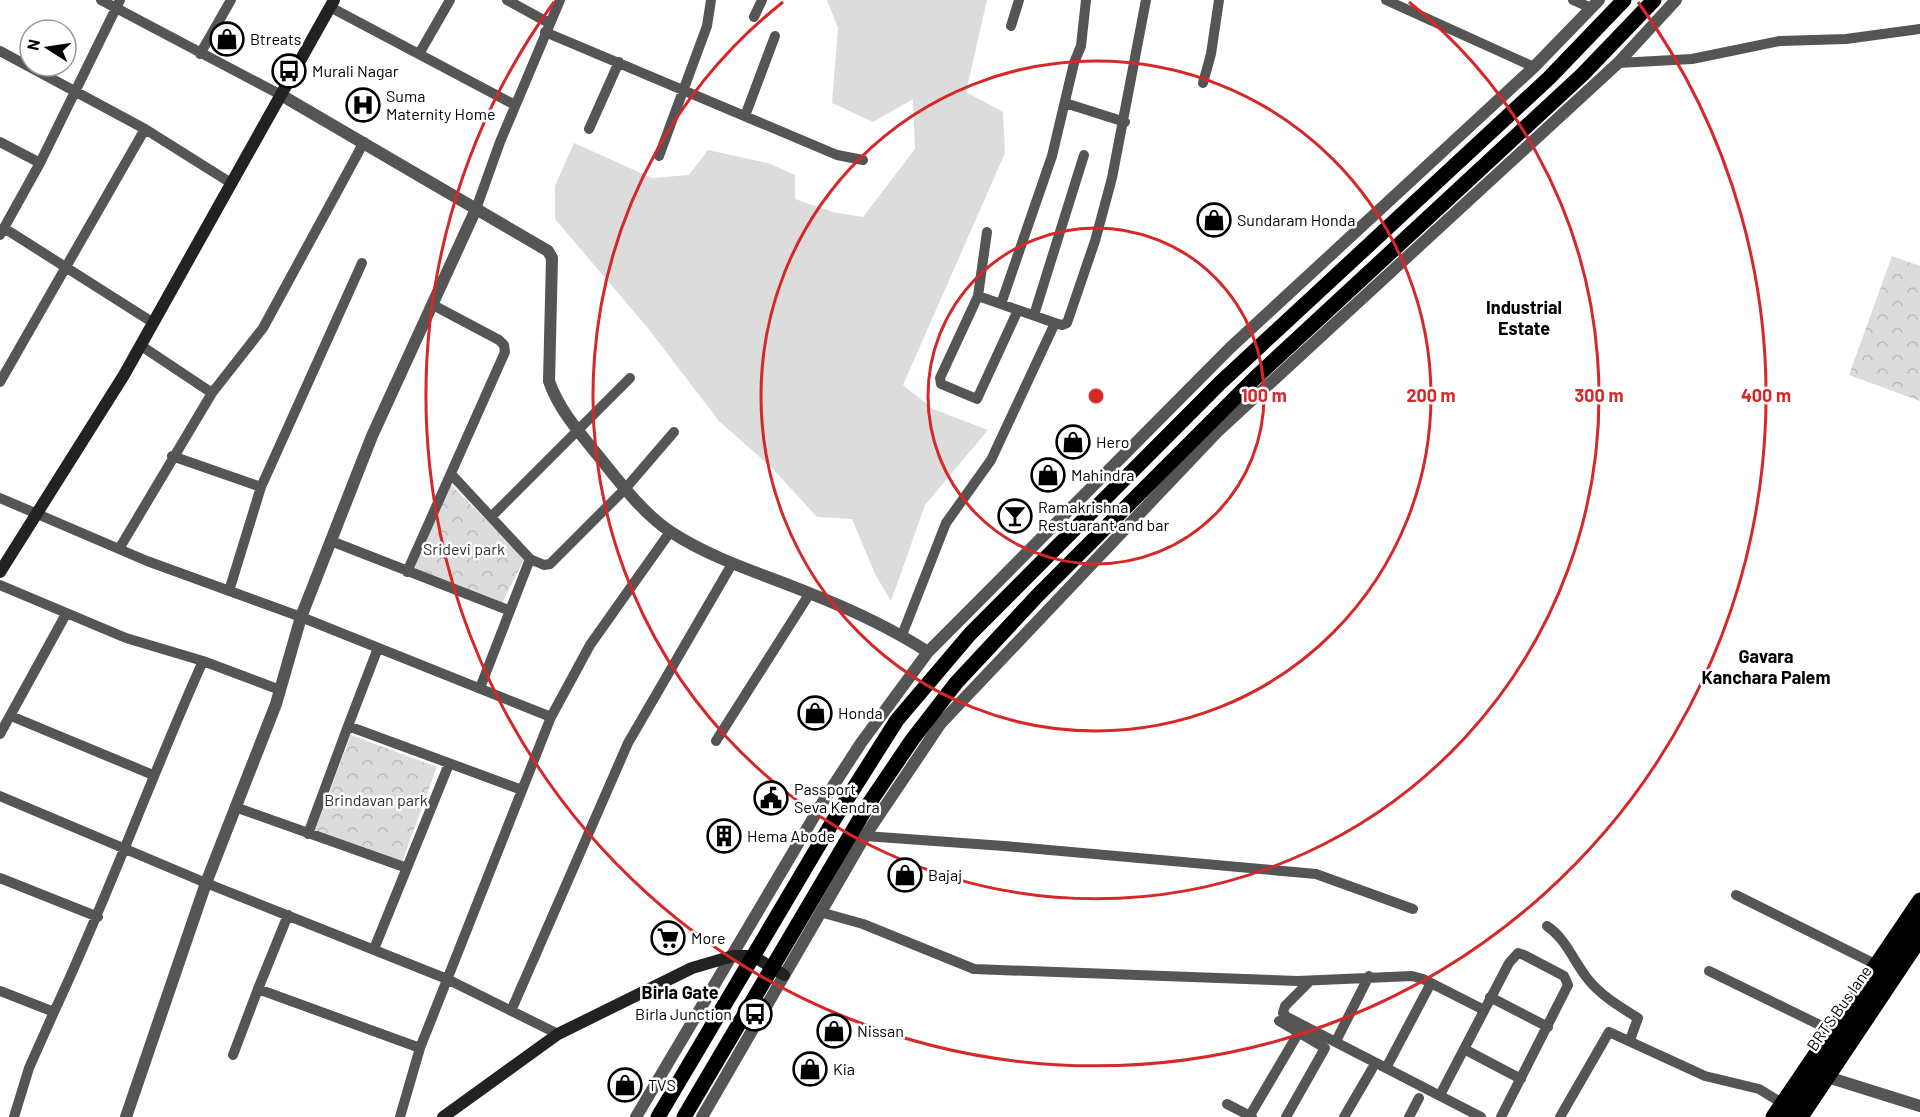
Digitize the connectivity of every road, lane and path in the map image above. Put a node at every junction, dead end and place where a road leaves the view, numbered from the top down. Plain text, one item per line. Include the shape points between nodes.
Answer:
1 (101, 0) edge
2 (231, 0) edge
3 (450, 0) edge
4 (507, 0) edge
5 (560, 0) edge
6 (711, 0) edge
7 (762, 0) edge
8 (1019, 0) edge
9 (1086, 0) edge
10 (1146, 0) edge
11 (1219, 0) edge
12 (1386, 0) edge
13 (1573, 0) edge
14 (1624, 0) edge
15 (1654, 0) edge
16 (1676, 0) edge
17 (332, 3) edge
18 (118, 4) edge
19 (1595, 4) edge
20 (754, 17) dead end
21 (1011, 26) dead end
22 (547, 27) junction
23 (1920, 29) edge
24 (775, 36) dead end
25 (0, 51) edge
26 (200, 54) junction
27 (419, 54) junction
28 (619, 62) junction
29 (1618, 63) junction
30 (1534, 67) junction
31 (1203, 83) dead end
32 (685, 89) junction
33 (76, 90) junction
34 (281, 95) junction
35 (1065, 103) junction
36 (515, 105) junction
37 (745, 116) junction
38 (1125, 122) junction
39 (145, 129) junction
40 (589, 129) dead end
41 (0, 142) edge
42 (364, 142) junction
43 (1084, 155) dead end
44 (659, 156) dead end
45 (863, 160) dead end
46 (40, 163) junction
47 (231, 183) junction
48 (476, 209) junction
49 (2, 231) edge
50 (987, 232) dead end
51 (362, 263) dead end
52 (66, 267) junction
53 (978, 296) junction
54 (1001, 304) junction
55 (433, 305) junction
56 (1018, 310) junction
57 (1034, 315) junction
58 (152, 322) junction
59 (1055, 323) junction
60 (140, 345) junction
61 (630, 378) dead end
62 (0, 382) edge
63 (212, 393) junction
64 (578, 430) junction
65 (674, 432) dead end
66 (172, 456) junction
67 (451, 474) junction
68 (261, 486) junction
69 (625, 489) junction
70 (0, 498) edge
71 (37, 513) junction
72 (491, 517) junction
73 (670, 532) junction
74 (331, 542) junction
75 (119, 549) junction
76 (530, 559) junction
77 (732, 564) junction
78 (0, 572) edge
79 (407, 572) junction
80 (0, 585) edge
81 (229, 591) junction
82 (810, 593) junction
83 (508, 610) junction
84 (66, 614) junction
85 (302, 616) junction
86 (902, 635) junction
87 (378, 648) junction
88 (928, 652) junction
89 (203, 661) junction
90 (480, 688) junction
91 (280, 690) junction
92 (11, 716) junction
93 (551, 717) junction
94 (348, 726) junction
95 (0, 734) edge
96 (716, 741) dead end
97 (449, 764) junction
98 (153, 775) junction
99 (522, 790) junction
100 (0, 796) edge
101 (235, 807) junction
102 (308, 834) junction
103 (865, 836) junction
104 (125, 848) junction
105 (407, 868) junction
106 (0, 878) edge
107 (206, 883) junction
108 (1736, 895) dead end
109 (1920, 900) edge
110 (1413, 909) dead end
111 (820, 912) junction
112 (288, 915) junction
113 (98, 917) junction
114 (1920, 920) edge
115 (1547, 926) dead end
116 (1920, 939) edge
117 (374, 950) junction
118 (733, 956) junction
119 (753, 956) junction
120 (1877, 965) junction
121 (778, 971) junction
122 (1709, 971) dead end
123 (1369, 976) junction
124 (447, 979) junction
125 (1310, 981) junction
126 (1431, 983) junction
127 (258, 989) junction
128 (0, 991) edge
129 (1490, 997) junction
130 (1484, 1010) junction
131 (511, 1011) junction
132 (54, 1012) junction
133 (1279, 1021) dead end
134 (1548, 1027) junction
135 (1830, 1030) junction
136 (1299, 1032) junction
137 (558, 1034) junction
138 (1630, 1040) junction
139 (1336, 1041) junction
140 (420, 1048) junction
141 (1464, 1049) junction
142 (233, 1055) dead end
143 (1386, 1068) junction
144 (1372, 1069) dead end
145 (1816, 1072) junction
146 (1521, 1079) junction
147 (1440, 1095) junction
148 (1419, 1098) dead end
149 (1227, 1104) dead end
150 (1920, 1106) edge
151 (1784, 1110) edge
152 (14, 1117) edge
153 (126, 1117) edge
154 (400, 1117) edge
155 (443, 1117) edge
156 (636, 1117) edge
157 (658, 1117) edge
158 (684, 1117) edge
159 (702, 1117) edge
160 (1250, 1117) edge
161 (1286, 1117) edge
162 (1344, 1117) edge
163 (1409, 1117) edge
164 (1481, 1117) edge
165 (1501, 1117) edge
166 (1560, 1117) edge
167 (1773, 1117) edge
168 (1801, 1117) edge

1 - 18 street
2 - 26 street
3 - 27 street
4 - 22 street
5 - 22 street
6 - 32 street via 708,26
7 - 20 street
8 - 21 street
9 - 35 street via 1081,46
10 - 38 street
11 - 31 street
12 - 30 street
13 - 19 street
14 - 119 main road via 1549,78 1221,383 970,633 897,720
15 - 121 main road via 1583,74 1255,378 989,645 929,716 888,775
16 - 29 street
17 - 27 street
17 - 34 main road
18 - 26 street
18 - 33 street
19 - 30 street
22 - 28 street
22 - 36 street
23 - 29 street via 1846,39 1780,41 1692,59
24 - 37 street
25 - 33 street
26 - 34 street
27 - 36 street
28 - 32 street
28 - 40 street
29 - 103 street via 1217,432 940,723
30 - 88 street via 1230,348
32 - 37 street
32 - 44 street
33 - 39 street
33 - 46 street
34 - 42 street
34 - 47 main road
35 - 38 street
35 - 54 street via 1052,156
36 - 48 street
37 - 45 street via 837,155
38 - 59 street via 1091,251 1066,323
39 - 47 street
39 - 52 street
41 - 46 street
42 - 48 street
42 - 63 street via 263,328
43 - 57 street
46 - 49 street
47 - 58 main road
48 - 55 street
48 - 64 street via 541,247 552,258 549,381
49 - 52 street
50 - 53 street
51 - 68 street
52 - 58 street
52 - 62 street
53 - 54 street
53 - 56 street via 940,381 974,399 980,395
54 - 56 street
55 - 67 street via 504,345 505,352
55 - 74 street via 372,436
56 - 57 street
57 - 59 street
58 - 60 main road
59 - 86 street via 991,460 945,523
60 - 63 street
60 - 71 main road
61 - 64 street
63 - 66 street
64 - 69 street
64 - 72 street
65 - 69 street
66 - 68 street
66 - 75 street
67 - 72 street
67 - 79 street
68 - 81 street
69 - 73 street
69 - 76 street via 550,564
70 - 71 street
71 - 75 street
71 - 78 main road
72 - 76 street
73 - 77 street
73 - 93 street via 590,645
74 - 79 street
74 - 85 street
75 - 81 street
76 - 83 street
77 - 82 street
77 - 131 street via 628,743
79 - 83 street
80 - 84 street
81 - 85 street
82 - 86 street
82 - 96 street
83 - 90 street
84 - 89 street via 126,638
84 - 92 street
85 - 87 street
85 - 91 street
86 - 88 street
87 - 90 street
87 - 94 street
88 - 118 street via 824,800
89 - 91 street
89 - 98 street
90 - 93 street
91 - 101 street
92 - 95 street
92 - 98 street
93 - 99 street
94 - 97 street
94 - 102 street
97 - 99 street
97 - 105 street
98 - 104 street
99 - 124 street
100 - 104 street
101 - 102 street
101 - 107 street
102 - 105 street
103 - 110 street via 1316,874
103 - 111 street
104 - 107 street
104 - 113 street
105 - 117 street
106 - 113 street
107 - 112 street
107 - 153 street
108 - 120 street
109 - 120 main road
111 - 121 street
111 - 125 street via 863,924 974,969
112 - 117 street
112 - 127 street
113 - 132 street
114 - 145 main road, BRTS Bus lane
115 - 138 street via 1559,934 1593,985 1638,1018
116 - 145 main road
117 - 124 street
118 - 119 main road
118 - 137 main road via 692,969
118 - 156 street
119 - 121 main road
119 - 157 main road
120 - 135 main road
121 - 158 main road
121 - 159 street
122 - 135 street
123 - 125 street
123 - 126 street via 1412,976
123 - 139 street
124 - 131 street
124 - 140 street
125 - 139 street via 1283,1013
126 - 130 street
126 - 143 street
127 - 140 street
127 - 142 street
128 - 132 street
129 - 130 street
129 - 134 street
129 - 134 street via 1512,957 1524,955 1568,980 1567,991
130 - 141 street
131 - 137 street
132 - 152 street via 29,1068
133 - 136 street
134 - 146 street
135 - 145 main road
136 - 160 street
136 - 161 street via 1325,1048
137 - 155 main road
138 - 151 street via 1704,1076 1759,1089
138 - 166 street via 1613,1032 1607,1034
139 - 143 street
140 - 154 street
141 - 146 street
141 - 147 street
143 - 147 street
144 - 162 street
145 - 150 street
145 - 151 main road
145 - 168 main road
146 - 165 street
147 - 164 street
148 - 163 street
149 - 160 street
151 - 167 main road

